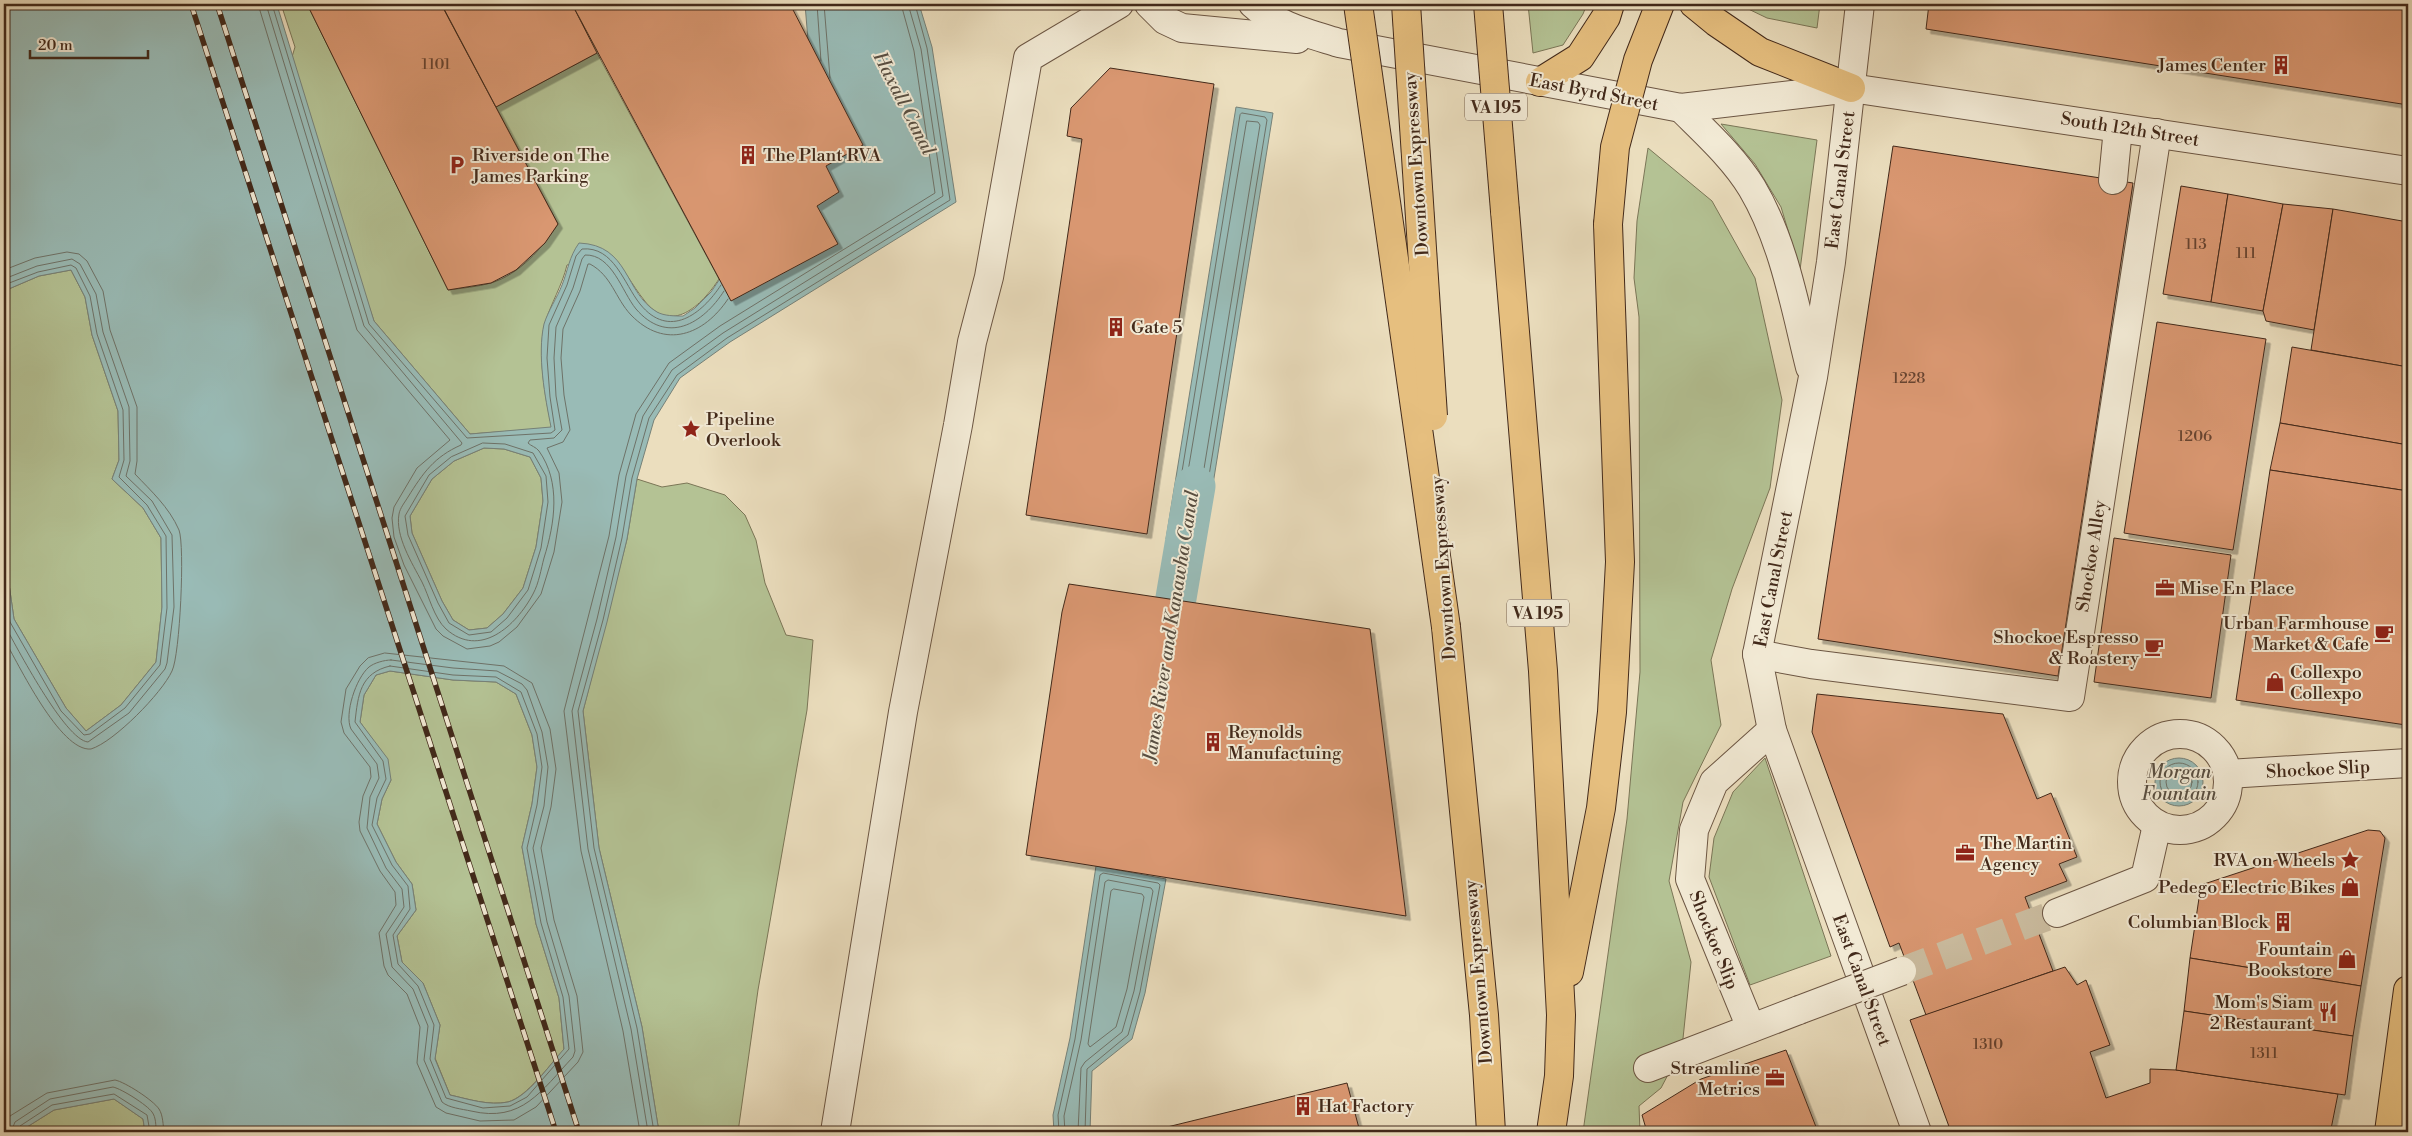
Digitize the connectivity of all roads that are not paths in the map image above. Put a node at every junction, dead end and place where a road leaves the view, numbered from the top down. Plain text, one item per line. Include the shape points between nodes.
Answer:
1 (1119, 4) edge
2 (1149, 4) edge
3 (1252, 4) edge
4 (1358, 4) edge
5 (1406, 4) edge
6 (1488, 4) edge
7 (1610, 4) edge
8 (1660, 4) edge
9 (1694, 4) edge
10 (1860, 4) edge
11 (1339, 42) junction
12 (1540, 82) junction
13 (1851, 88) junction
14 (1681, 108) junction
15 (2118, 128) junction
16 (2157, 134) junction
17 (2408, 171) edge
18 (2113, 180) dead end
19 (1813, 377) junction
20 (1446, 627) junction
21 (1757, 654) junction
22 (1772, 730) junction
23 (2408, 763) edge
24 (2228, 774) junction
25 (2157, 825) junction
26 (2057, 913) tunnel mouth
27 (1902, 971) tunnel mouth
28 (2408, 990) edge
29 (1561, 1015) junction
30 (1751, 1028) junction
31 (1648, 1068) dead end
32 (835, 1132) edge
33 (1491, 1132) edge
34 (1551, 1132) edge
35 (1917, 1132) edge
36 (2389, 1132) edge

1 - 32 street via 1028,58 989,277 972,342 903,712
2 - 11 street, East Byrd Street via 1165,20 1182,28
3 - 11 street, East Byrd Street via 1267,17 1294,30
4 - 20 main road, bridge
5 - 20 main road, Downtown Expressway, bridge
6 - 29 main road, VA 195, bridge via 1543,671
7 - 12 main road via 1606,17 1580,57
8 - 29 main road, bridge via 1638,60 1615,146 1608,224 1620,562 1612,712 1601,808
9 - 13 main road via 1760,52
10 - 13 street, East Canal Street
11 - 12 street, East Byrd Street
12 - 14 street, East Byrd Street
13 - 14 street, East Byrd Street
13 - 15 street, South 12th Street
13 - 19 street, East Canal Street
14 - 19 street via 1718,145 1752,188 1779,246
15 - 16 street, South 12th Street
15 - 18 street
16 - 17 street, South 12th Street
16 - 21 street, Shockoe Alley via 2070,697 2011,679 1811,664
19 - 21 street, East Canal Street
20 - 33 main road, Downtown Expressway via 1483,1005
21 - 22 street, East Canal Street
22 - 30 street, Shockoe Slip via 1714,782 1694,830 1690,880
22 - 35 street, East Canal Street
23 - 24 street, Shockoe Slip
24 - 25 street via 2224,804 2202,826 2172,830
24 - 25 street via 2222,758 2198,737 2166,735 2152,743 2140,754 2133,769 2131,786 2144,815
25 - 26 street via 2145,878
27 - 30 street, bridge
28 - 36 main road
29 - 34 main road, VA 195 via 1559,1076
30 - 31 street

